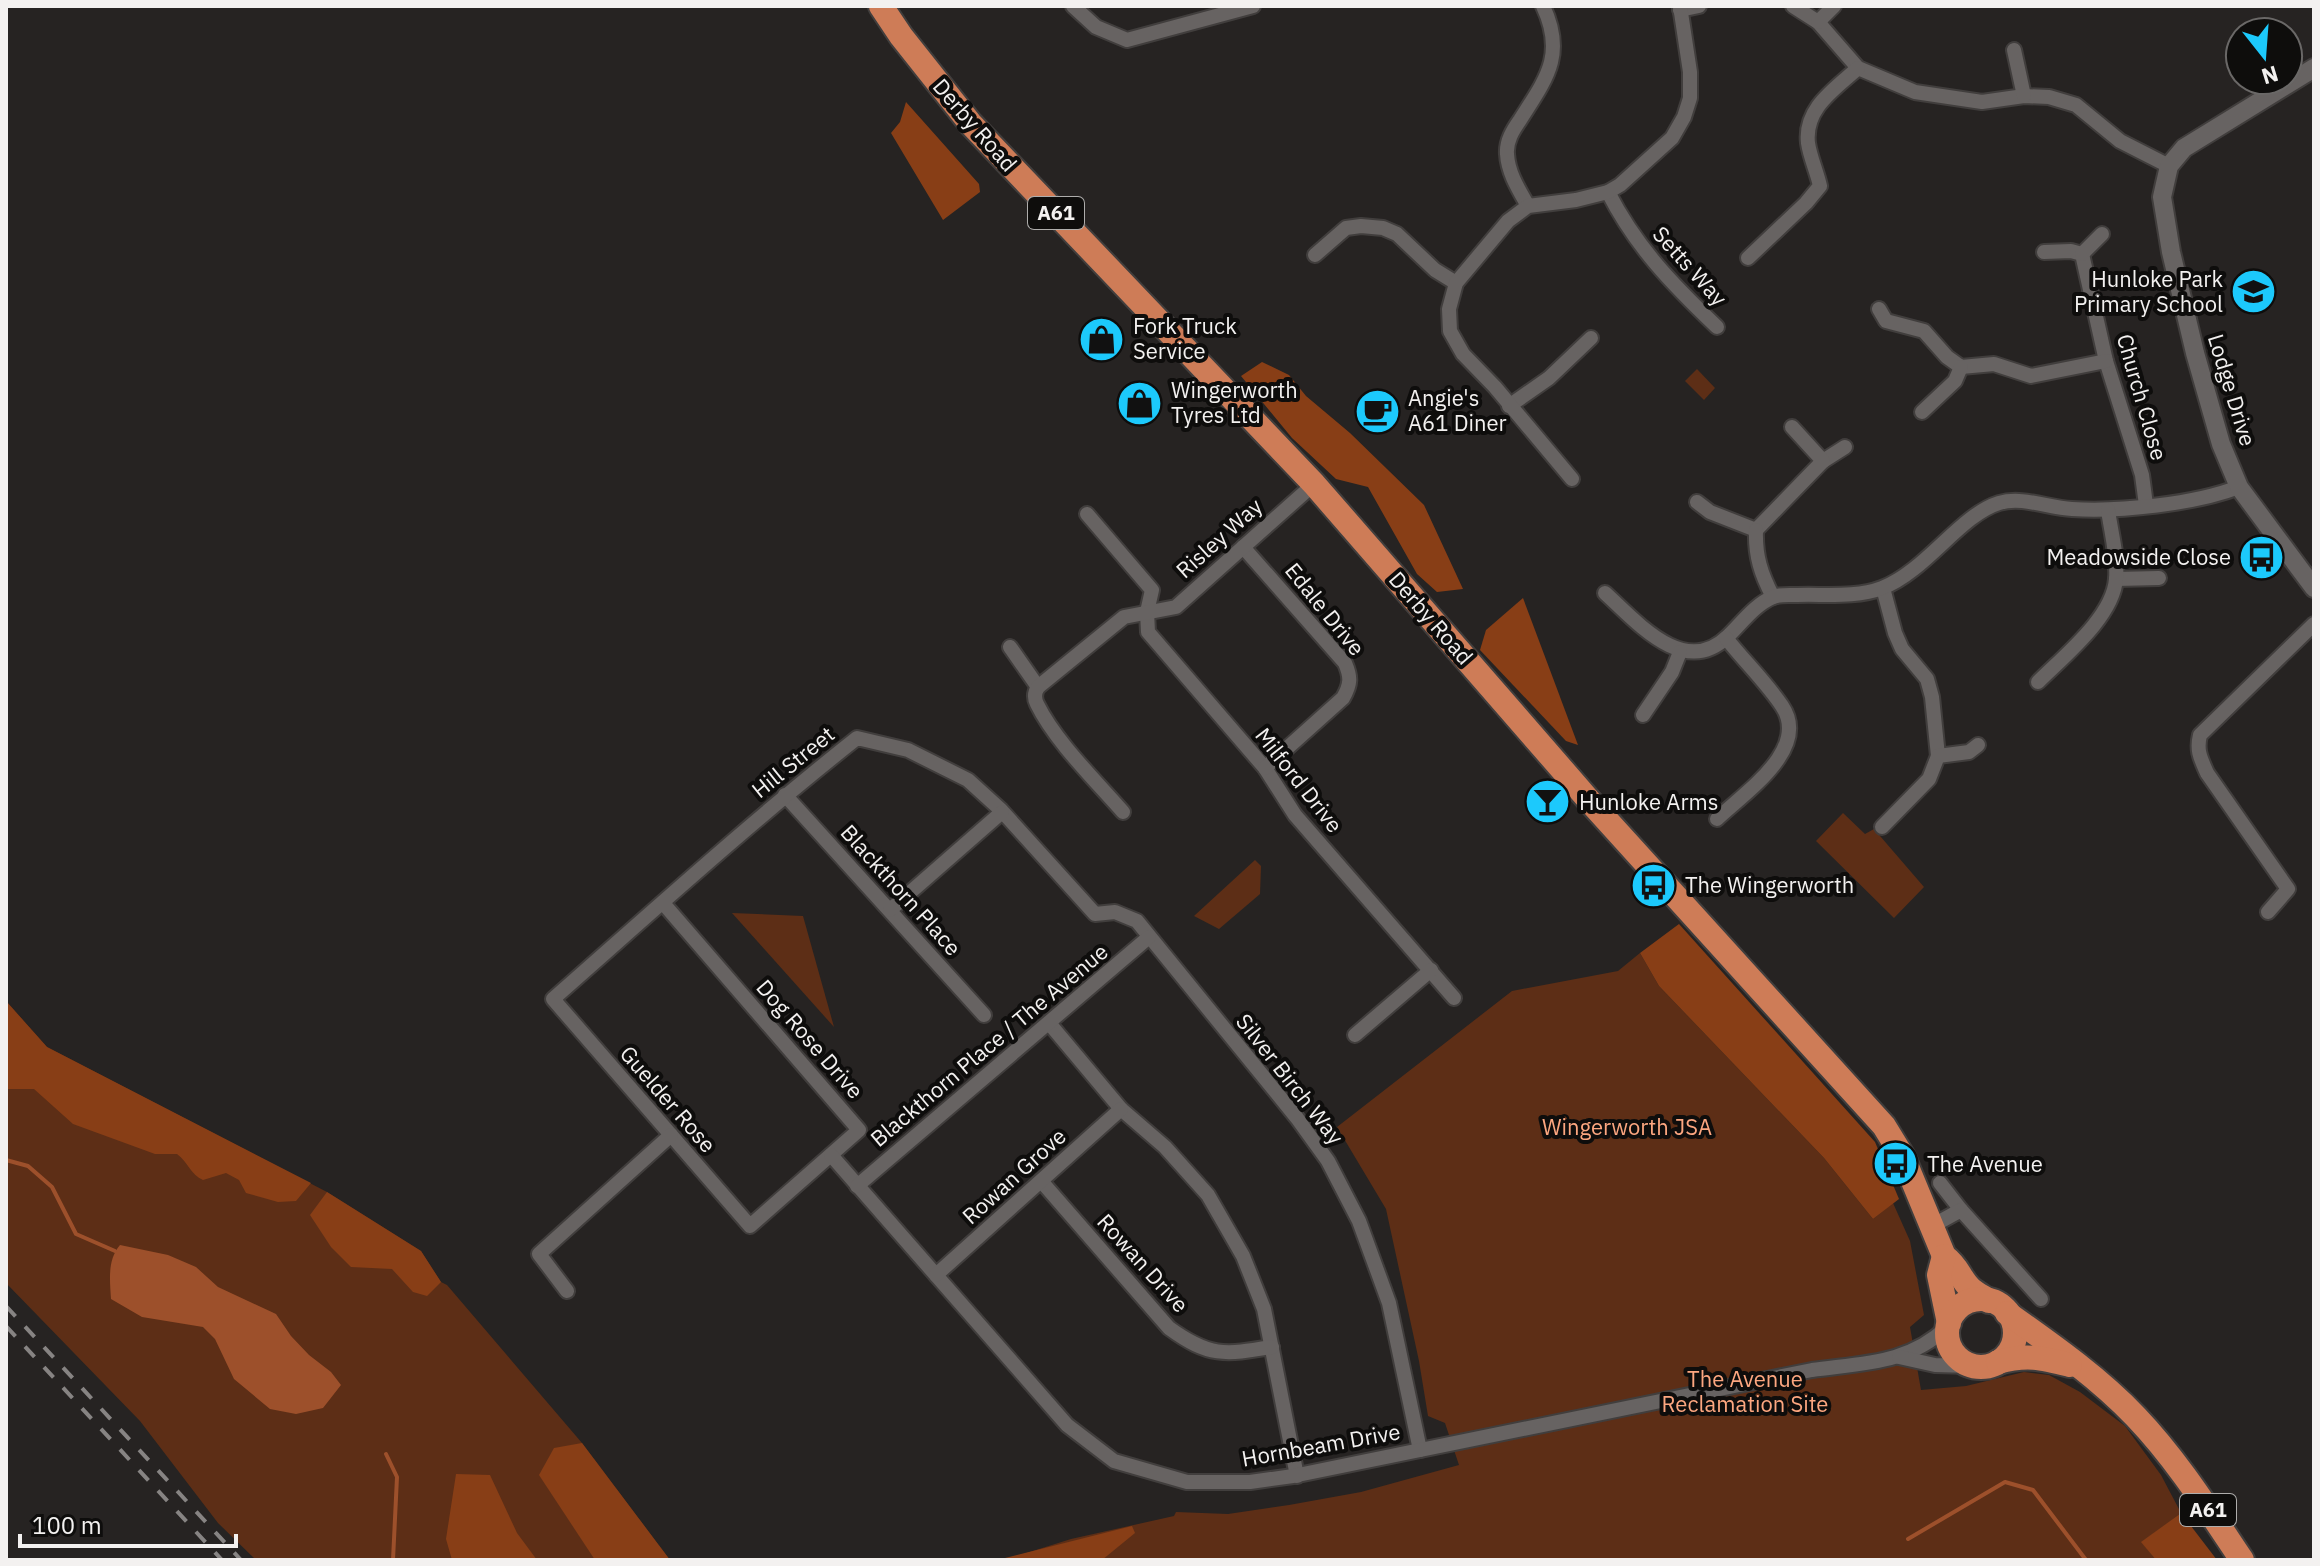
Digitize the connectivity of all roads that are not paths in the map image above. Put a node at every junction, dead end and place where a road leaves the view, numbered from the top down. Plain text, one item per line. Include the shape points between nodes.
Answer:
1 (881, 6) edge
2 (1073, 6) edge
3 (1253, 6) edge
4 (1543, 6) edge
5 (1699, 6) edge
6 (1793, 6) edge
7 (1834, 6) edge
8 (1680, 8) edge
9 (1818, 22) junction
10 (2014, 50) dead end
11 (1858, 68) junction
12 (2314, 68) edge
13 (2024, 96) junction
14 (2169, 166) junction
15 (1608, 192) junction
16 (1528, 206) junction
17 (2102, 234) dead end
18 (2044, 252) dead end
19 (2082, 254) junction
20 (1315, 255) dead end
21 (1748, 258) dead end
22 (1456, 283) junction
23 (1879, 309) dead end
24 (1717, 327) dead end
25 (1591, 338) dead end
26 (2106, 361) junction
27 (1961, 367) junction
28 (1509, 406) junction
29 (1922, 412) dead end
30 (1792, 427) dead end
31 (1845, 447) dead end
32 (1823, 461) junction
33 (1572, 479) dead end
34 (1314, 484) junction
35 (2239, 487) junction
36 (1697, 502) dead end
37 (2146, 505) junction
38 (2108, 510) junction
39 (1087, 514) dead end
40 (1756, 530) junction
41 (1243, 547) junction
42 (2159, 578) dead end
43 (2116, 579) junction
44 (1883, 588) junction
45 (2314, 588) edge
46 (1605, 593) dead end
47 (1773, 597) junction
48 (1147, 612) junction
49 (2314, 624) edge
50 (1726, 638) junction
51 (1010, 647) dead end
52 (1680, 652) junction
53 (2038, 682) dead end
54 (1038, 687) junction
55 (1643, 715) dead end
56 (1978, 745) dead end
57 (1938, 756) junction
58 (1265, 768) junction
59 (785, 795) junction
60 (1002, 812) junction
61 (1123, 812) dead end
62 (1717, 819) dead end
63 (1882, 827) dead end
64 (663, 903) junction
65 (890, 910) junction
66 (2268, 912) dead end
67 (1149, 937) junction
68 (1431, 970) junction
69 (1178, 973) joint
70 (1454, 998) dead end
71 (553, 999) joint
72 (984, 1015) dead end
73 (1049, 1023) junction
74 (1355, 1035) dead end
75 (1121, 1109) junction
76 (671, 1135) junction
77 (831, 1155) junction
78 (1042, 1182) junction
79 (1940, 1183) dead end
80 (857, 1186) junction
81 (1961, 1210) junction
82 (750, 1226) joint
83 (1932, 1226) junction
84 (1944, 1256) junction
85 (936, 1275) junction
86 (567, 1291) dead end
87 (2041, 1299) dead end
88 (1998, 1307) junction
89 (1948, 1325) junction
90 (1272, 1347) junction
91 (1899, 1357) junction
92 (1998, 1362) junction
93 (1971, 1366) junction
94 (2080, 1367) junction
95 (1420, 1450) junction
96 (1297, 1476) junction
97 (2242, 1560) edge

1 - 34 highway, Derby Road / A61 via 970,123
2 - 3 street via 1096,27 1127,40
4 - 16 street via 1555,46 1550,72 1514,129 1507,152 1510,173
5 - 8 street
6 - 9 street
7 - 9 street
8 - 15 street via 1690,72 1684,117 1653,157
9 - 11 street
10 - 13 street
11 - 13 street via 1915,92 1955,99 1982,102
11 - 21 street via 1815,109 1808,123 1820,186
12 - 14 street via 2184,148
13 - 14 street via 2076,105 2120,141
14 - 35 street, Lodge Drive via 2162,197 2171,252 2221,444
15 - 16 street
15 - 24 street, Setts Way via 1644,252
16 - 22 street via 1508,221
17 - 19 street
18 - 19 street
19 - 26 street, Church Close
20 - 22 street via 1346,228 1383,228
22 - 28 street via 1450,331 1463,354
23 - 27 street via 1886,321 1924,331
25 - 28 street
26 - 27 street via 2031,376 1994,364
26 - 37 street, Church Close via 2142,475
27 - 29 street via 1955,381
28 - 33 street
30 - 32 street
31 - 32 street
32 - 40 street
34 - 41 street, Risley Way
34 - 83 highway, Derby Road / A61 via 1601,815 1884,1126
35 - 37 street via 2219,495
35 - 45 street, Lodge Drive
36 - 40 street
37 - 38 street
38 - 43 street
38 - 44 street via 2003,502 1985,509 1919,567
39 - 48 street, Milford Drive via 1152,590
40 - 47 street via 1755,551
41 - 48 street, Risley Way via 1176,607
41 - 58 street, Edale Drive via 1345,663 1350,676 1343,698
42 - 43 street
43 - 53 street via 2111,601 2099,619
44 - 47 street
44 - 57 street via 1902,649 1927,679
46 - 52 street
47 - 50 street
48 - 54 street, Risley Way via 1124,617
48 - 58 street, Milford Drive via 1148,632
49 - 66 street via 2200,735 2198,745 2207,773 2288,889
50 - 52 street via 1710,648
50 - 62 street via 1783,707 1789,728 1784,752 1773,768
51 - 54 street
52 - 55 street
54 - 61 street via 1036,703
56 - 57 street via 1969,752
57 - 63 street via 1929,779
58 - 68 street, Milford Drive via 1295,815
59 - 60 street, Hill Street via 857,738 908,750 968,780
59 - 64 street, Hill Street
59 - 65 street, Blackthorn Place
60 - 65 street
60 - 67 street, Hill Street via 1095,914 1115,912 1137,921
64 - 71 street, Hill Street
64 - 77 street, Dog Rose Drive via 859,1130
65 - 72 street, Blackthorn Place
67 - 69 street, Hill Street
67 - 73 street, Blackthorn Place / The Avenue
68 - 70 street, Milford Drive
68 - 74 street
69 - 95 street, Silver Birch Way via 1297,1118 1328,1161 1359,1221 1389,1303
71 - 76 street, Guelder Rose
73 - 75 street
73 - 80 street, Blackthorn Place / The Avenue
75 - 78 street, Rowan Grove
75 - 90 street via 1208,1195 1243,1256
76 - 82 street, Guelder Rose
76 - 86 street via 539,1254
77 - 80 street, Hornbeam Drive
77 - 82 street, Dog Rose Drive
78 - 85 street, Rowan Grove
78 - 90 street, Rowan Drive via 1169,1328 1214,1353
79 - 81 street
80 - 85 street, Hornbeam Drive
81 - 83 street
81 - 87 street
83 - 84 highway, Derby Road / A61
84 - 88 highway, Derby Road / A61 via 1971,1289
84 - 89 highway, Derby Road / A61 via 1939,1275
85 - 96 street, Hornbeam Drive via 1067,1425 1114,1461 1187,1482
88 - 89 highway via 1968,1302
88 - 92 highway via 2013,1323 2014,1337
88 - 94 highway, Derby Road / A61
89 - 91 street, Hornbeam Drive via 1933,1341
89 - 93 highway via 1953,1353
90 - 96 street
91 - 93 street, Hornbeam Drive
91 - 95 street, Hornbeam Drive
92 - 93 highway
92 - 94 highway, Derby Road / A61 via 2034,1356
94 - 97 highway, Derby Road / A61 via 2137,1417
95 - 96 street, Hornbeam Drive

